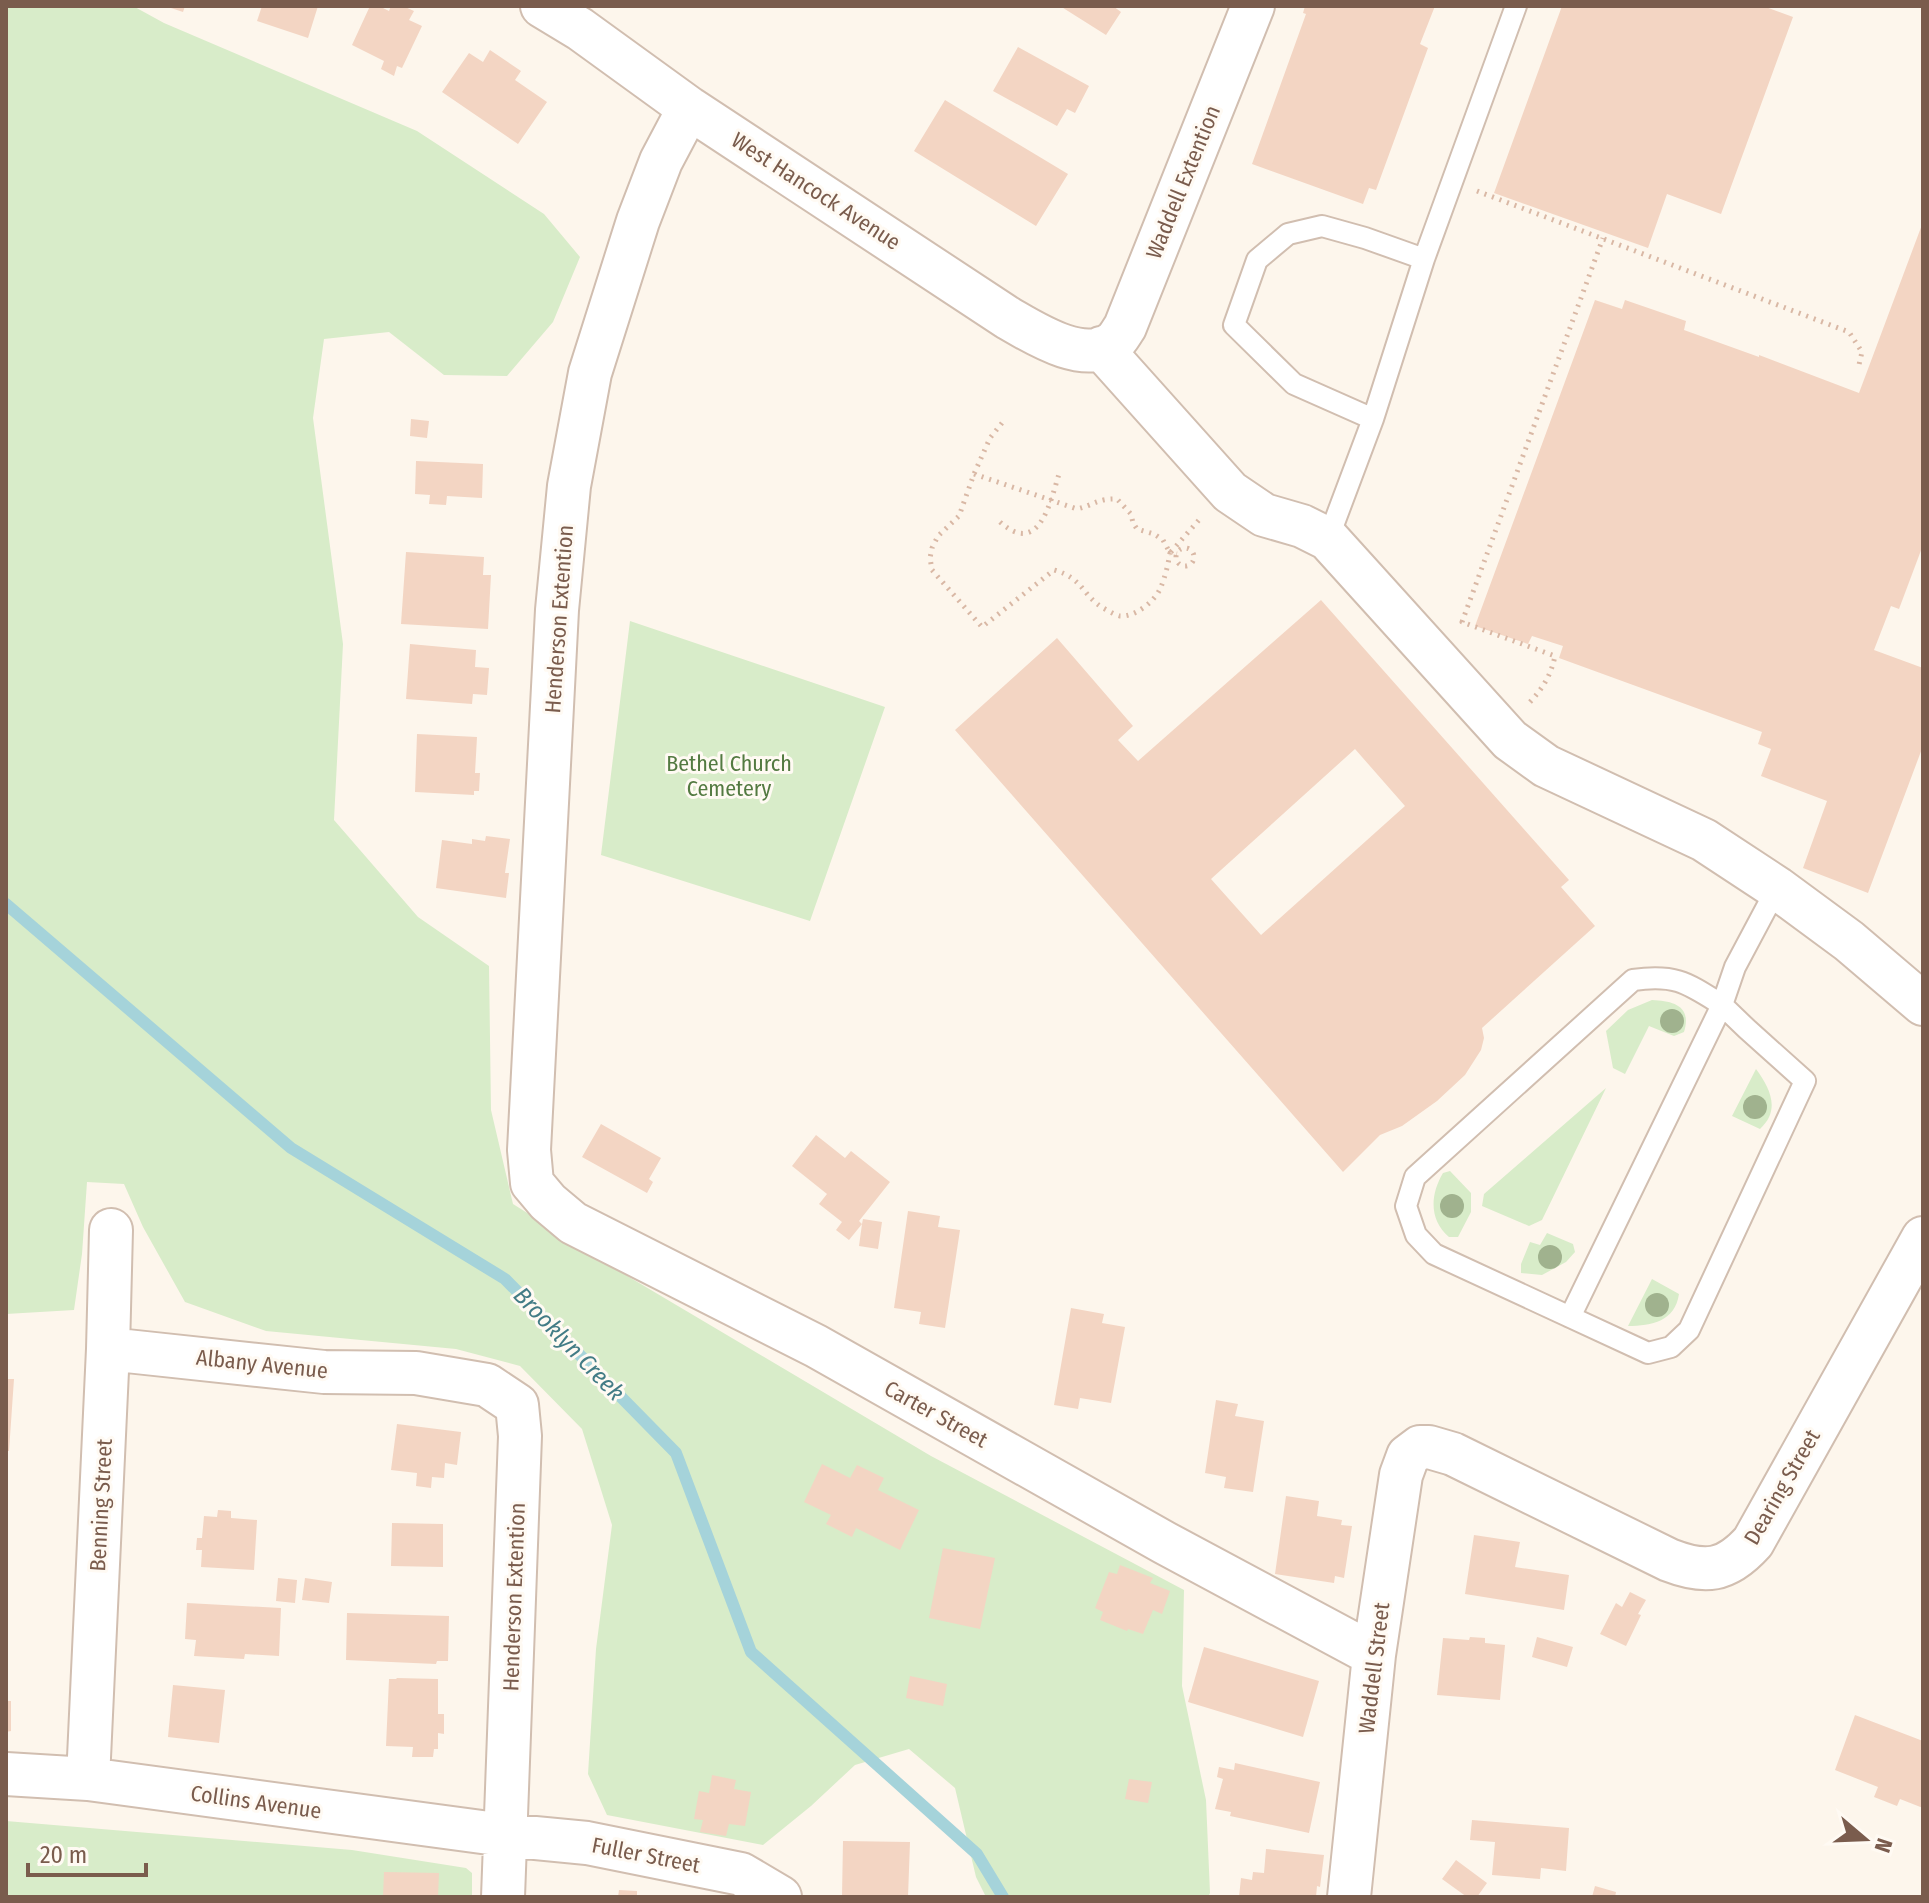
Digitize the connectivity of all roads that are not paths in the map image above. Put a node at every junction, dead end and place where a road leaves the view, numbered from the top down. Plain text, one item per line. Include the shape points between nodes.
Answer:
1 (542, 6) edge
2 (1253, 6) edge
3 (1516, 6) edge
4 (689, 108) junction
5 (1424, 259) junction
6 (1101, 348) junction
7 (1373, 419) junction
8 (1328, 539) junction
9 (1777, 888) junction
10 (1923, 1004) edge
11 (1722, 1005) junction
12 (529, 1150) joint
13 (111, 1230) dead end
14 (1923, 1238) edge
15 (1570, 1317) junction
16 (108, 1349) junction
17 (416, 1373) joint
18 (1420, 1447) joint
19 (1374, 1655) junction
20 (6, 1774) edge
21 (88, 1779) junction
22 (504, 1835) junction
23 (503, 1897) edge
24 (780, 1897) edge
25 (1349, 1897) edge

1 - 4 street, West Hancock Avenue
2 - 6 street, Waddell Extention via 1125,327 1114,342
3 - 5 lane
4 - 6 street, West Hancock Avenue via 1008,318 1067,348
4 - 12 street, Henderson Extention via 638,221 590,373 569,486 556,626
5 - 7 lane
5 - 7 lane via 1322,226 1288,234 1257,260 1234,325 1294,384
6 - 8 street via 1230,492 1264,515
7 - 8 lane
8 - 9 street via 1510,740 1546,766 1704,840
9 - 10 street
9 - 11 lane via 1735,967
11 - 15 lane
11 - 15 lane via 1805,1081 1689,1330 1671,1347 1648,1353
11 - 15 lane via 1686,983 1657,977 1633,980 1415,1177 1406,1206 1416,1235 1434,1254
12 - 19 street, Carter Street via 532,1183 573,1223 816,1346
13 - 16 street, Benning Street
14 - 18 street, Dearing Street via 1753,1542 1729,1564 1698,1569 1669,1560 1453,1454
16 - 17 street, Albany Avenue via 324,1372
16 - 21 street, Benning Street
17 - 22 street, Henderson Extention via 487,1385 517,1405
18 - 19 street, Waddell Street via 1408,1456 1401,1475
19 - 25 street, Waddell Street
20 - 21 street, Collins Avenue
21 - 22 street, Collins Avenue
22 - 23 street, Henderson Extention
22 - 24 street, Fuller Street via 587,1843 741,1874

